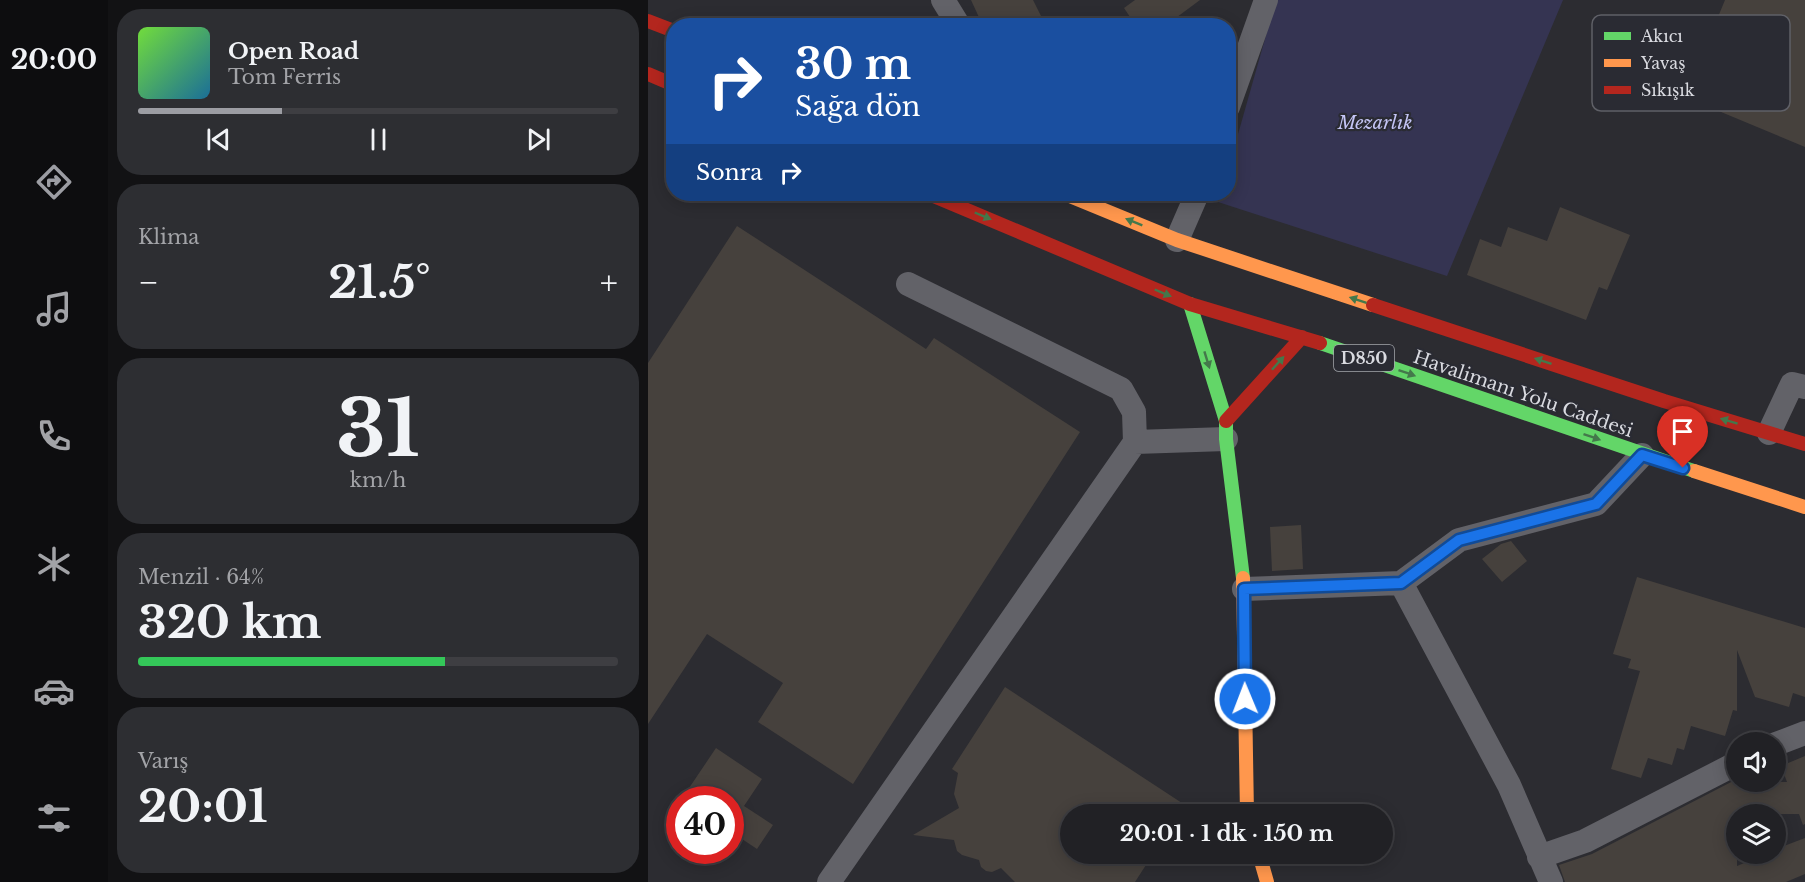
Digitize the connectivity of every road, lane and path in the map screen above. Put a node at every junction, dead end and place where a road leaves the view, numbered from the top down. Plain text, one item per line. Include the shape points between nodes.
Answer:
1 (943, 0) edge
2 (1266, 0) edge
3 (648, 15) edge
4 (954, 18) edge
5 (648, 21) edge
6 (666, 27) edge
7 (666, 28) edge
8 (648, 74) edge
9 (666, 82) edge
10 (1236, 84) edge
11 (946, 201) edge
12 (1082, 201) edge
13 (1194, 201) edge
14 (1177, 240) junction
15 (909, 284) dead end
16 (1190, 304) junction
17 (1302, 337) junction
18 (1805, 387) edge
19 (1226, 430) junction
20 (1769, 433) junction
21 (1136, 442) junction
22 (1805, 444) edge
23 (1642, 455) junction
24 (1805, 507) edge
25 (1401, 583) junction
26 (1244, 589) junction
27 (1805, 733) edge
28 (1786, 740) edge
29 (1726, 769) edge
30 (1246, 804) edge
31 (1539, 857) junction
32 (1261, 864) edge
33 (829, 882) edge
34 (1267, 882) edge
35 (1551, 882) edge

1 - 4 street
2 - 10 street
3 - 6 main road
5 - 7 main road
8 - 9 main road
11 -> 16 main road, Havalimanı Yolu Caddesi / D850
14 -> 12 main road, Havalimanı Yolu Caddesi
13 - 14 street
20 -> 14 main road, Havalimanı Yolu Caddesi
15 - 21 street via 1121,389 1134,411
16 - 17 main road, Havalimanı Yolu Caddesi / D850
16 -> 19 main road
19 -> 17 main road
17 -> 23 main road, Havalimanı Yolu Caddesi / D850
18 - 20 street via 1792,384
19 - 21 street
19 - 26 main road
20 - 22 main road, Havalimanı Yolu Caddesi
21 - 33 street
23 - 24 main road, Havalimanı Yolu Caddesi / D850
23 - 25 street via 1596,504 1459,540
25 - 26 street
25 - 31 street via 1509,785
26 - 30 main road
27 - 28 street
29 - 31 street via 1585,841
31 - 35 street
32 - 34 main road

